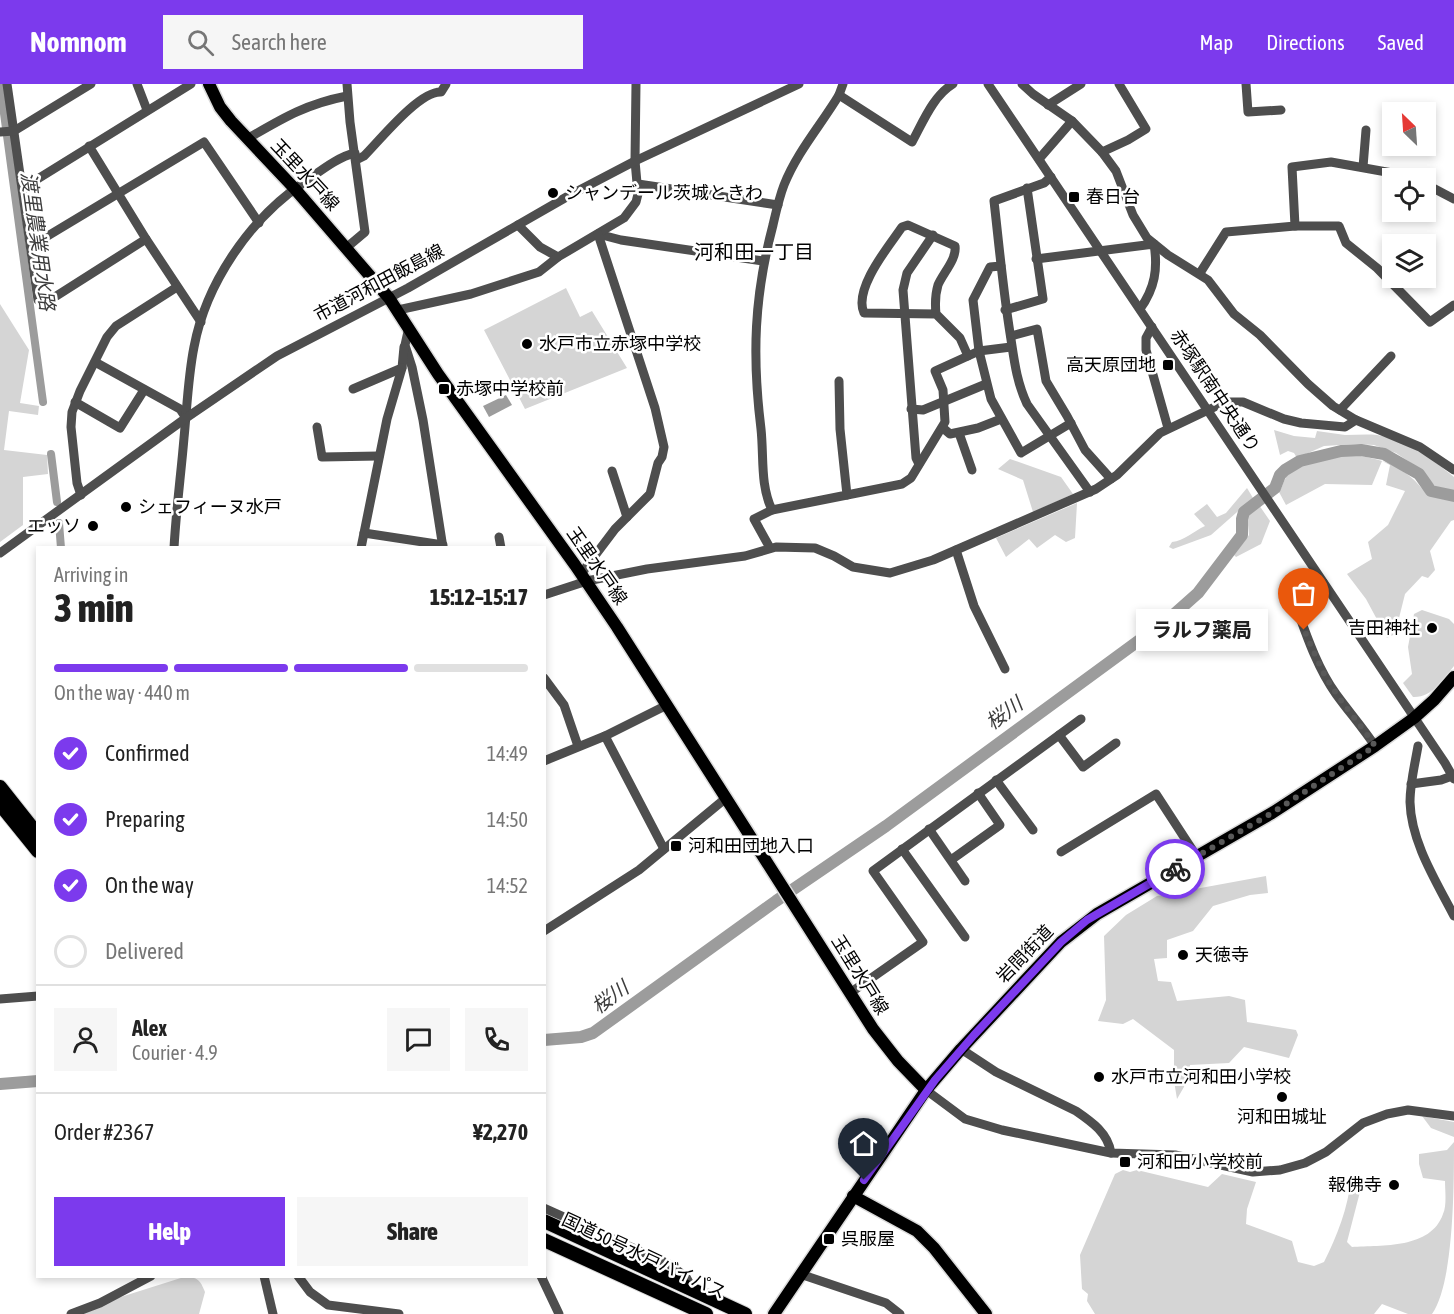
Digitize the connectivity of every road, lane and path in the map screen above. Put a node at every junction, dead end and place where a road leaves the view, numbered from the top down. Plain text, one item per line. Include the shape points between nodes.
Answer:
1 (7, 84) edge
2 (137, 84) edge
3 (191, 84) edge
4 (209, 84) edge
5 (347, 84) edge
6 (446, 84) edge
7 (636, 84) edge
8 (799, 84) edge
9 (843, 84) edge
10 (953, 84) edge
11 (988, 84) edge
12 (1022, 84) edge
13 (1081, 84) edge
14 (1119, 84) edge
15 (1246, 84) edge
16 (87, 85) edge
17 (432, 88) edge
18 (839, 95) junction
19 (347, 96) junction
20 (1048, 105) junction
21 (147, 110) junction
22 (1281, 110) dead end
23 (1072, 121) junction
24 (1366, 130) dead end
25 (14, 131) junction
26 (0, 132) edge
27 (247, 139) junction
28 (89, 146) junction
29 (1102, 152) junction
30 (355, 157) junction
31 (1039, 159) junction
32 (635, 161) junction
33 (1363, 167) junction
34 (1382, 171) edge
35 (1052, 177) junction
36 (638, 184) junction
37 (23, 188) junction
38 (1027, 188) junction
39 (1436, 188) edge
40 (295, 189) junction
41 (119, 194) junction
42 (1454, 199) edge
43 (778, 205) junction
44 (259, 223) junction
45 (518, 225) junction
46 (1295, 226) junction
47 (598, 234) junction
48 (933, 235) junction
49 (146, 239) junction
50 (1154, 244) junction
51 (31, 246) junction
52 (346, 248) junction
53 (1101, 250) junction
54 (558, 257) junction
55 (1036, 259) junction
56 (764, 261) junction
57 (1001, 266) junction
58 (1200, 273) junction
59 (177, 287) junction
60 (389, 298) junction
61 (1454, 305) edge
62 (1140, 309) junction
63 (398, 310) junction
64 (1005, 310) junction
65 (936, 314) junction
66 (903, 315) junction
67 (201, 322) junction
68 (409, 327) junction
69 (1152, 327) junction
70 (1011, 336) junction
71 (405, 345) junction
72 (1011, 347) junction
73 (979, 351) junction
74 (968, 356) junction
75 (1391, 356) dead end
76 (95, 362) junction
77 (402, 368) junction
78 (838, 381) dead end
79 (986, 384) junction
80 (353, 389) dead end
81 (144, 390) junction
82 (75, 402) junction
83 (944, 402) junction
84 (911, 409) junction
85 (1207, 409) junction
86 (1340, 410) junction
87 (186, 418) junction
88 (1001, 419) junction
89 (1356, 420) junction
90 (1071, 423) junction
91 (317, 427) dead end
92 (943, 428) junction
93 (1168, 428) junction
94 (958, 433) junction
95 (1050, 435) junction
96 (380, 456) junction
97 (919, 464) junction
98 (972, 470) dead end
99 (1454, 470) edge
100 (612, 471) dead end
101 (1112, 479) junction
102 (1090, 492) junction
103 (81, 495) junction
104 (847, 495) junction
105 (772, 510) junction
106 (627, 517) junction
107 (364, 533) junction
108 (174, 546) edge
109 (361, 546) edge
110 (443, 546) edge
111 (770, 548) junction
112 (956, 550) junction
113 (0, 553) edge
114 (584, 578) junction
115 (1323, 582) junction
116 (546, 594) edge
117 (1005, 669) dead end
118 (1454, 677) edge
119 (546, 681) edge
120 (667, 705) junction
121 (1414, 717) junction
122 (1081, 719) dead end
123 (1059, 735) junction
124 (605, 736) junction
125 (1116, 743) dead end
126 (578, 746) junction
127 (1375, 746) junction
128 (1418, 746) dead end
129 (546, 760) edge
130 (1453, 778) edge
131 (996, 780) junction
132 (1411, 784) junction
133 (0, 787) edge
134 (978, 794) junction
135 (726, 798) junction
136 (0, 804) edge
137 (929, 830) junction
138 (1033, 830) dead end
139 (36, 832) edge
140 (36, 849) edge
141 (664, 849) junction
142 (902, 849) junction
143 (1061, 852) dead end
144 (1197, 856) junction
145 (951, 860) junction
146 (965, 880) dead end
147 (1454, 916) edge
148 (546, 930) edge
149 (965, 937) dead end
150 (850, 993) junction
151 (36, 996) edge
152 (0, 999) edge
153 (961, 1049) junction
154 (926, 1090) junction
155 (1454, 1116) edge
156 (1111, 1153) junction
157 (854, 1196) junction
158 (546, 1209) edge
159 (546, 1222) edge
160 (546, 1231) edge
161 (546, 1241) edge
162 (546, 1250) edge
163 (586, 1254) junction
164 (800, 1274) junction
165 (147, 1278) edge
166 (264, 1278) edge
167 (300, 1278) edge
168 (542, 1278) edge
169 (692, 1288) junction
170 (372, 1312) edge
171 (71, 1314) edge
172 (273, 1314) edge
173 (399, 1314) edge
174 (559, 1314) edge
175 (687, 1314) edge
176 (706, 1314) edge
177 (728, 1314) edge
178 (745, 1314) edge
179 (774, 1314) edge
180 (900, 1314) edge
181 (986, 1314) edge

1 - 25 street
2 - 21 street
3 - 21 street
4 - 27 main road, 玉里水戸線 via 220,107
5 - 19 street
6 - 17 street via 441,92
7 - 32 street
8 - 32 street, 市道河和田飯島線
9 - 18 street
10 - 18 street via 929,110 912,142
11 - 31 street, 赤塚駅南中央通り
12 - 20 street
13 - 20 street
14 - 29 street via 1146,129
15 - 22 street via 1248,112
16 - 25 street
17 - 30 street via 364,156
18 - 43 street via 797,160
19 - 27 street via 301,108
19 - 30 street
20 - 23 street
21 - 28 street
23 - 29 street
23 - 31 street
24 - 33 street
25 - 26 street
25 - 37 street
27 - 40 main road, 玉里水戸線
28 - 37 street
28 - 41 street
29 - 50 street via 1116,171 1133,216
30 - 40 street via 344,157
30 - 52 street via 365,232
31 - 35 street, 赤塚駅南中央通り
32 - 36 street
32 - 45 street, 市道河和田飯島線
33 - 34 street
33 - 46 street via 1331,162 1292,167
35 - 38 street
35 - 53 street, 赤塚駅南中央通り
36 - 43 street
36 - 47 street via 636,202 624,218
37 - 51 street
38 - 55 street
38 - 57 street via 994,201
39 - 42 street
40 - 44 street
40 - 52 main road, 玉里水戸線
41 - 44 street via 204,142
41 - 49 street
41 - 51 street
43 - 56 street
44 - 67 street via 223,272
45 - 54 street via 540,248
45 - 60 street, 市道河和田飯島線
46 - 58 street via 1226,232
46 - 61 street via 1339,226 1346,243 1377,267 1430,322
47 - 54 street
47 - 56 street
47 - 106 street via 664,447 650,494
48 - 65 street via 955,246 956,252 939,283
48 - 66 street via 907,273
48 - 66 street via 909,225 902,227 870,273 861,308 864,314
49 - 51 street via 44,302 38,300
49 - 59 street
50 - 53 street
50 - 58 street
50 - 62 street via 1157,268
52 - 60 main road, 玉里水戸線
53 - 55 street
53 - 62 street, 赤塚駅南中央通り
54 - 63 street via 539,272 509,282
55 - 64 street via 1043,299
56 - 105 street via 754,366 762,469
57 - 64 street
57 - 73 street via 990,267 973,300
58 - 86 street via 1234,314
59 - 67 street
59 - 76 street via 117,326
60 - 63 main road, 玉里水戸線
60 - 87 street, 市道河和田飯島線 via 277,356
62 - 69 street, 赤塚駅南中央通り
63 - 68 main road, 玉里水戸線
64 - 70 street
65 - 66 street
65 - 74 street via 960,338
66 - 84 street
67 - 87 street via 194,346
68 - 71 street
68 - 114 main road, 玉里水戸線 via 438,374
69 - 85 street, 赤塚駅南中央通り
69 - 93 street via 1146,338 1146,350
70 - 72 street
70 - 90 street via 1037,329 1046,381
71 - 77 street
71 - 110 street via 423,420
72 - 73 street
72 - 95 street via 1027,404
73 - 74 street
73 - 79 street
74 - 83 street via 935,371
75 - 86 street
76 - 81 street
76 - 82 street
77 - 80 street
77 - 96 street
78 - 104 street
79 - 83 street
79 - 88 street
81 - 82 street via 120,428
81 - 87 street via 180,409
82 - 103 street via 71,427
83 - 84 street via 923,410
83 - 92 street
84 - 97 street
85 - 89 street via 1236,401 1302,423 1345,427
85 - 93 street
85 - 115 street, 赤塚駅南中央通り
86 - 89 street
87 - 103 street, 市道河和田飯島線
87 - 108 street
88 - 94 street
88 - 95 street via 1021,453
89 - 99 street via 1420,447
90 - 95 street
90 - 101 street via 1084,450
91 - 96 street via 322,457
92 - 94 street via 950,434
92 - 97 street
93 - 101 street
94 - 98 street
95 - 102 street
96 - 107 street
97 - 104 street via 902,484
100 - 106 street
101 - 102 street
102 - 112 street
103 - 113 street, 市道河和田飯島線
104 - 105 street
105 - 111 street via 754,519
106 - 114 street
107 - 109 street
107 - 110 street
111 - 112 street via 815,548 852,567 890,573
111 - 114 street via 745,556
112 - 117 street via 974,606
114 - 116 street
114 - 120 main road, 玉里水戸線
115 - 121 street, 赤塚駅南中央通り
115 - 127 street via 1307,593 1297,609 1324,675
118 - 121 main road, 岩間街道
119 - 126 street via 564,705
120 - 124 street
120 - 135 main road, 玉里水戸線
121 - 127 main road, 岩間街道
121 - 130 street, 赤塚駅南中央通り
122 - 123 street
123 - 125 street via 1083,767
123 - 131 street
124 - 126 street
124 - 141 street
126 - 129 street
127 - 144 main road, 岩間街道 via 1281,808
128 - 132 street
130 - 132 street
131 - 134 street
131 - 138 street
132 - 147 street via 1411,811 1418,840
133 - 139 highway
134 - 137 street
134 - 145 street via 1000,825
135 - 141 street
135 - 150 main road, 玉里水戸線
136 - 140 highway
137 - 142 street
137 - 145 street
141 - 148 street
142 - 149 street
142 - 150 street via 873,871 923,942
143 - 144 street via 1156,794
144 - 153 main road, 岩間街道 via 1077,927
145 - 146 street
150 - 154 main road, 玉里水戸線 via 884,1044
151 - 152 street
153 - 154 main road, 岩間街道
153 - 156 street via 996,1072 1076,1111 1104,1135
154 - 156 street via 959,1115 983,1125
154 - 157 main road, 岩間街道
155 - 156 street via 1408,1110 1387,1114 1363,1123 1311,1160 1294,1168 1266,1172 1175,1155
157 - 164 main road, 岩間街道
157 - 181 main road via 917,1231
158 - 169 street via 669,1264
159 - 169 highway
160 - 163 highway, 国道50号水戸バイパス
161 - 163 highway, 国道50号水戸バイパス
162 - 175 highway
163 - 176 highway, 国道50号水戸バイパス
163 - 177 highway, 国道50号水戸バイパス
164 - 179 main road, 岩間街道
164 - 180 street via 878,1300
165 - 171 street
166 - 172 street
167 - 170 street via 328,1305
168 - 174 street
169 - 178 highway
170 - 173 street

